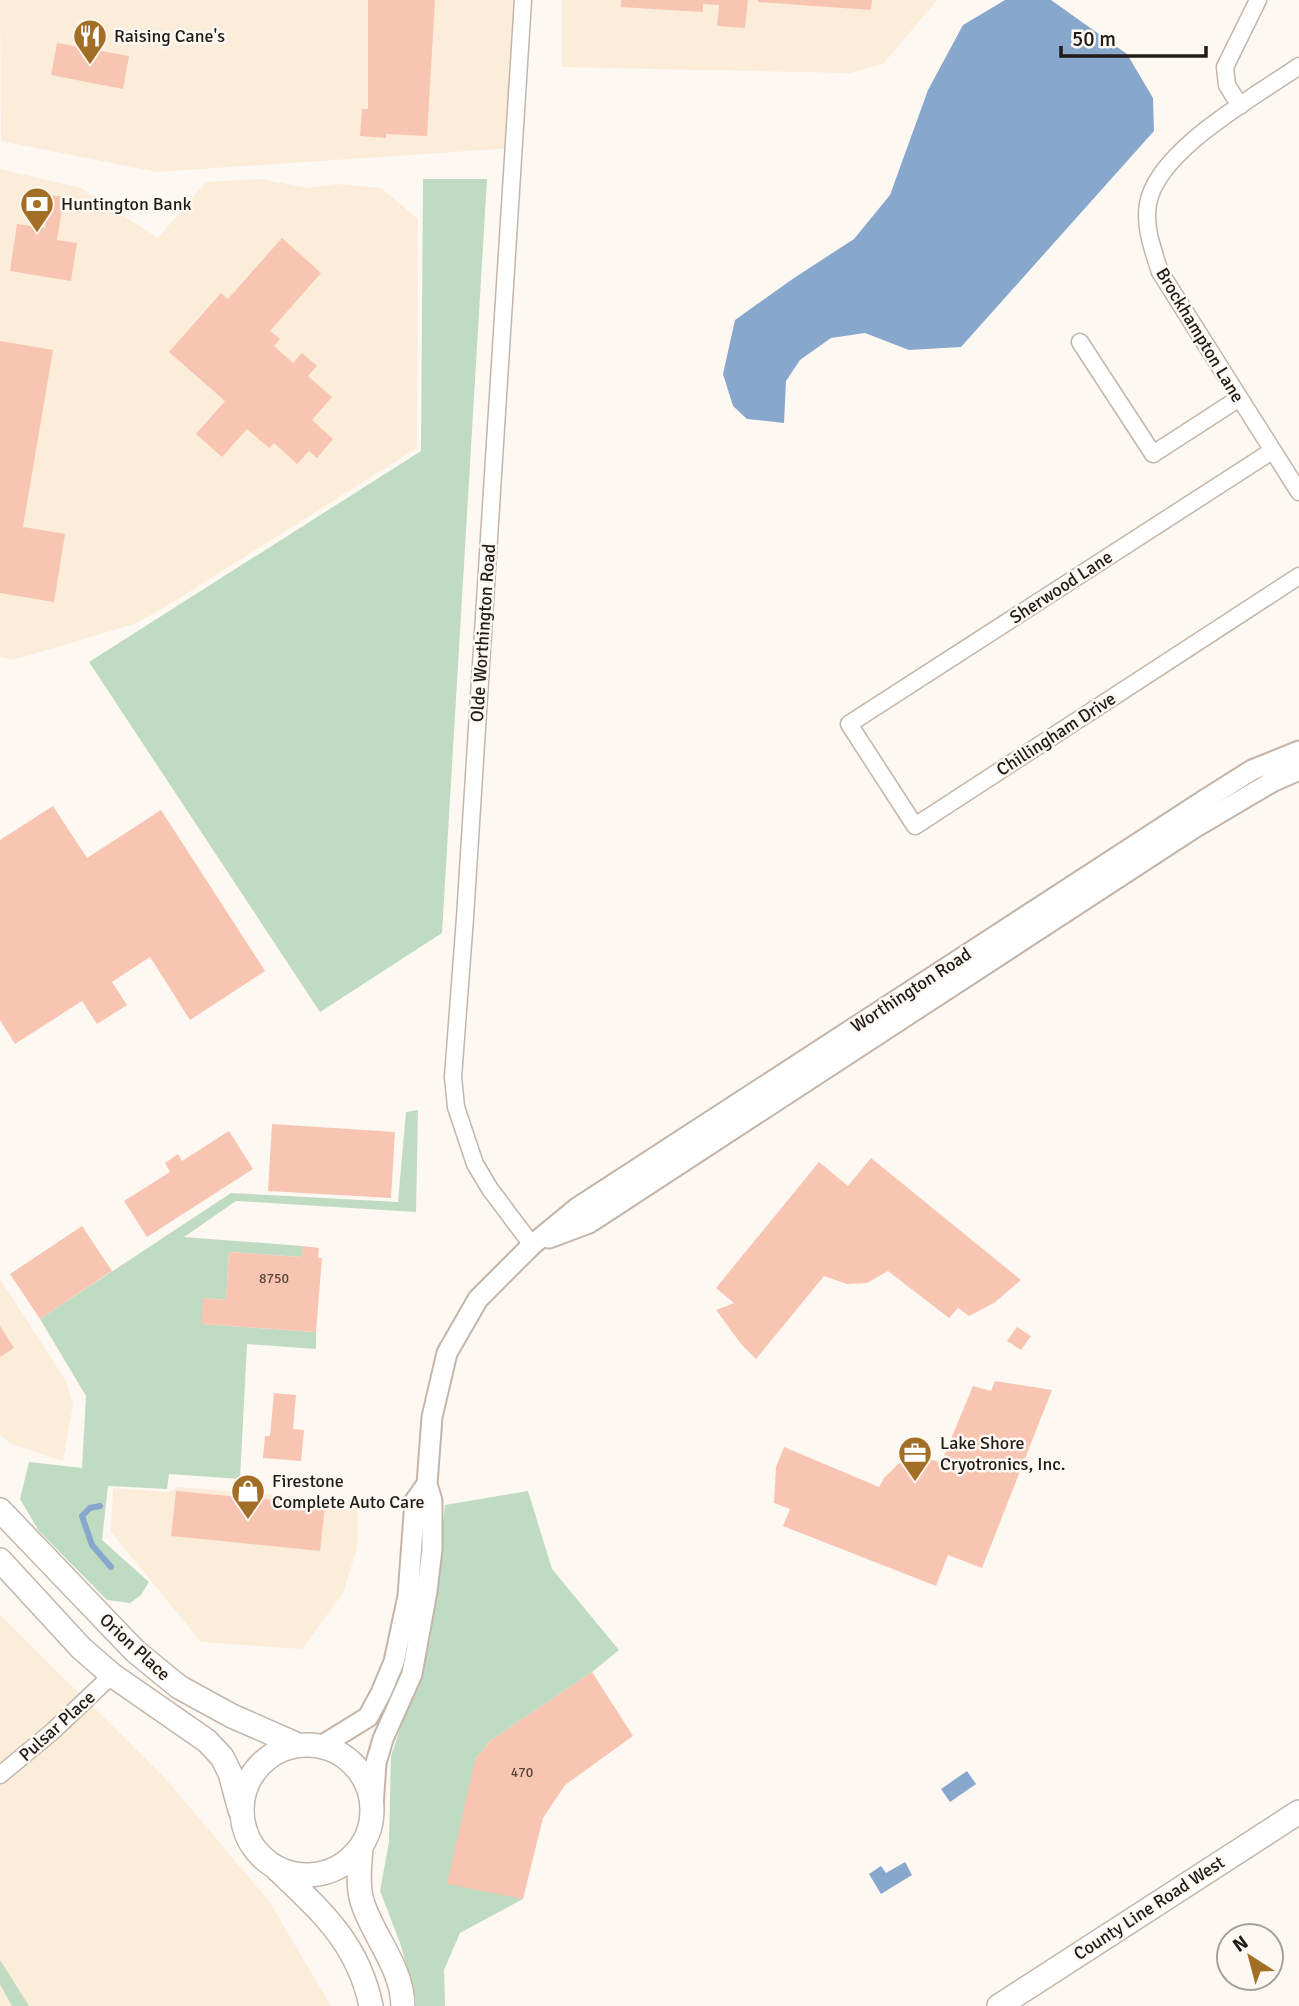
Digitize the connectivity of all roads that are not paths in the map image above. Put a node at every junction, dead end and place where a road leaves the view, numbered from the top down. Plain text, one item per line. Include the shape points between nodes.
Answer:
1 (523, 0) edge
2 (1258, 0) edge
3 (1299, 66) edge
4 (1240, 106) junction
5 (1080, 342) dead end
6 (1238, 399) junction
7 (1272, 451) junction
8 (1299, 492) edge
9 (1299, 576) edge
10 (849, 724) joint
11 (1299, 751) edge
12 (1299, 770) edge
13 (532, 1245) junction
14 (427, 1484) junction
15 (0, 1510) edge
16 (0, 1560) edge
17 (112, 1675) junction
18 (232, 1716) junction
19 (309, 1746) junction
20 (0, 1775) edge
21 (373, 1807) junction
22 (1299, 1812) edge
23 (242, 1820) junction
24 (361, 1847) junction
25 (274, 1867) junction
26 (371, 2006) edge
27 (403, 2006) edge
28 (999, 2006) edge

1 - 13 street, Olde Worthington Road via 453,1077 459,1116 475,1164
2 - 4 street via 1225,67 1227,85
3 - 4 street, Brockhampton Lane
4 - 6 street, Brockhampton Lane via 1183,148 1160,175 1148,204 1148,238 1160,272
5 - 6 street via 1153,454
6 - 7 street, Brockhampton Lane
7 - 8 street, Brockhampton Lane
7 - 10 street, Sherwood Lane
9 - 10 street, Chillingham Drive via 915,826
11 - 13 street, Worthington Road via 1252,770 1191,808 577,1208
12 - 13 street, Worthington Road via 1194,828 589,1223
13 - 14 street, Worthington Road via 478,1299 447,1353 432,1417
14 - 19 street, Worthington Road via 415,1501 408,1596 394,1662 381,1693 368,1717
14 - 21 street, Worthington Road via 432,1522 427,1591 412,1674 376,1763
15 - 18 main road, Orion Place via 135,1651 179,1687
16 - 17 main road, Orion Place
17 - 18 main road via 129,1675 165,1697
17 - 20 street, Pulsar Place
17 - 23 main road, Orion Place via 222,1757
18 - 19 main road, Orion Place
19 - 21 main road via 341,1754 358,1769
19 - 23 main road via 277,1752 259,1765 242,1800
21 - 24 main road
22 - 28 main road, County Line Road West
23 - 25 main road via 259,1855
24 - 25 main road via 331,1871 292,1874
24 - 27 main road via 361,1898 395,1969
25 - 26 main road via 348,1945

